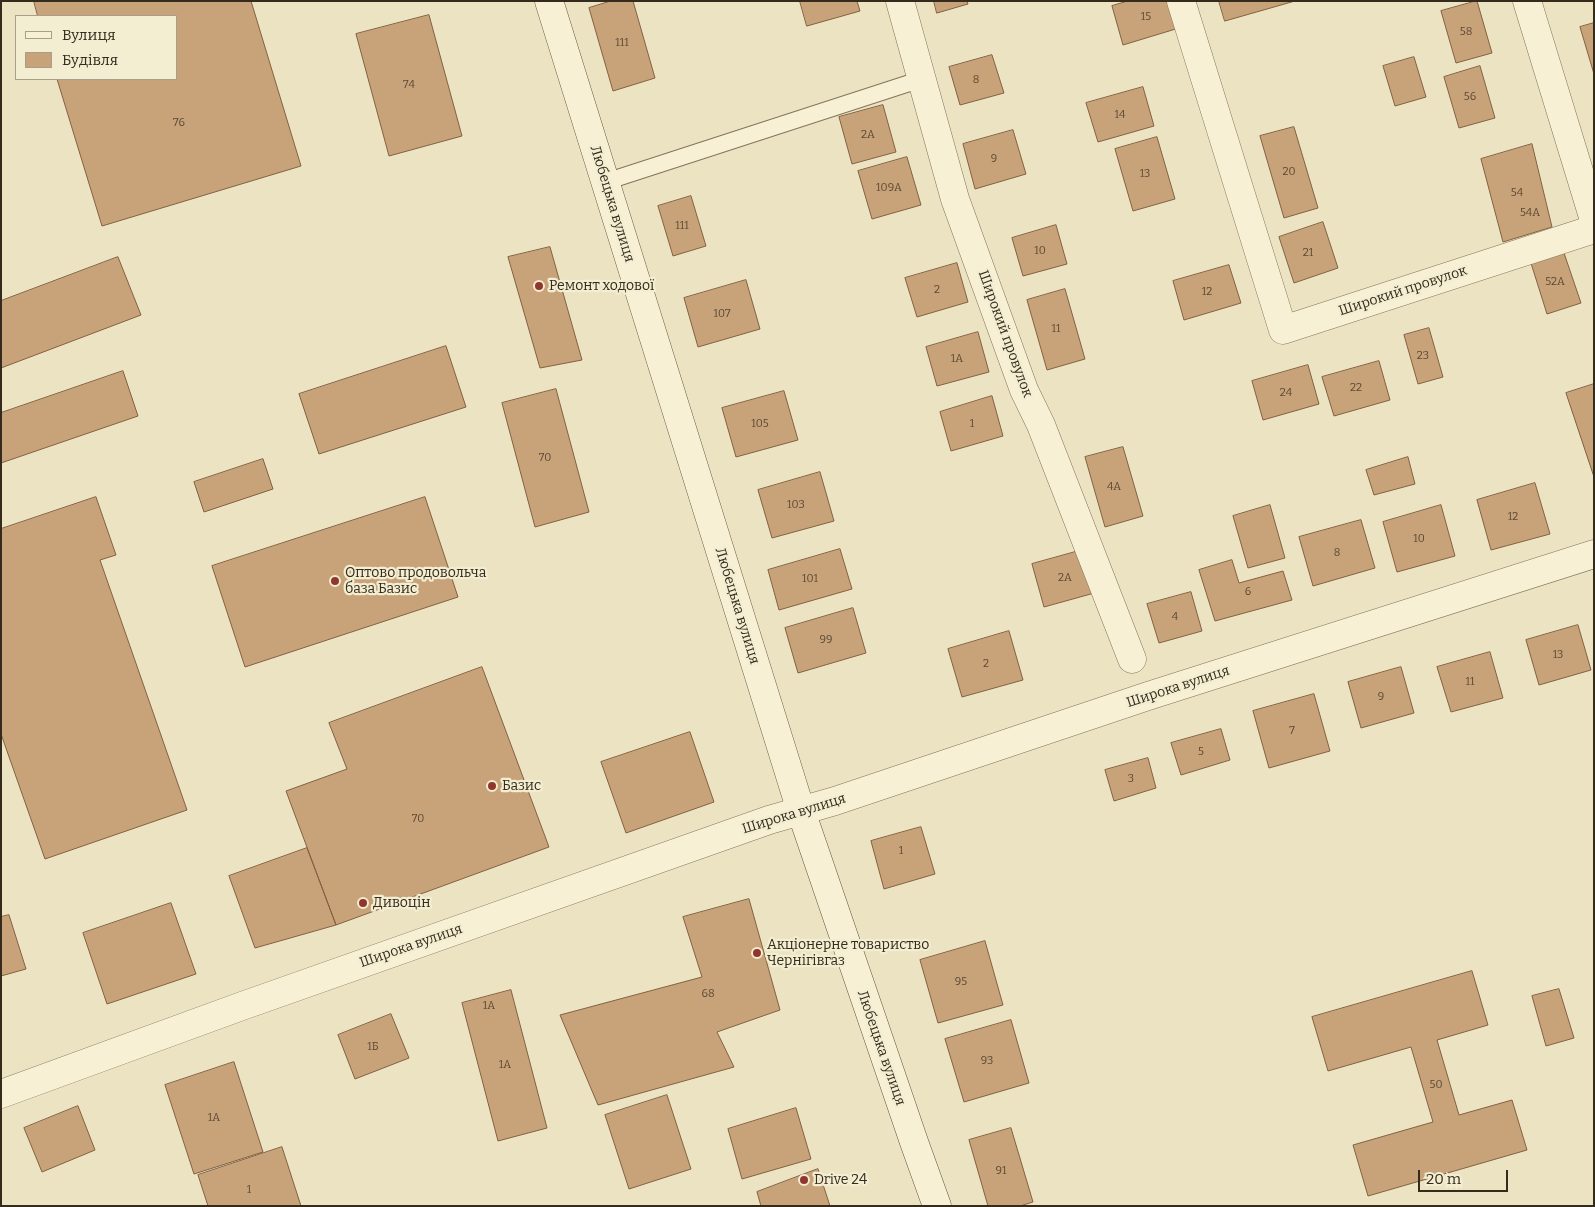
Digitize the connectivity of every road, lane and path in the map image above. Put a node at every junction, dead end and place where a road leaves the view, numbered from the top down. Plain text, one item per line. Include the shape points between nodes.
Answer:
1 (549, 1) edge
2 (900, 1) edge
3 (1180, 1) edge
4 (1528, 1) edge
5 (922, 79) junction
6 (605, 182) junction
7 (1594, 220) edge
8 (1594, 230) edge
9 (1594, 554) edge
10 (1132, 659) dead end
11 (801, 811) junction
12 (1, 1094) edge
13 (937, 1206) edge

1 - 6 street, Любецька вулиця
2 - 5 street, Широкий провулок
3 - 8 street, Широкий провулок via 1283,330
4 - 7 street
5 - 6 lane
5 - 10 street, Широкий провулок via 955,199 1024,390 1041,425
6 - 11 street, Любецька вулиця
9 - 11 street, Широка вулиця
11 - 12 street, Широка вулиця via 260,999
11 - 13 street, Любецька вулиця

